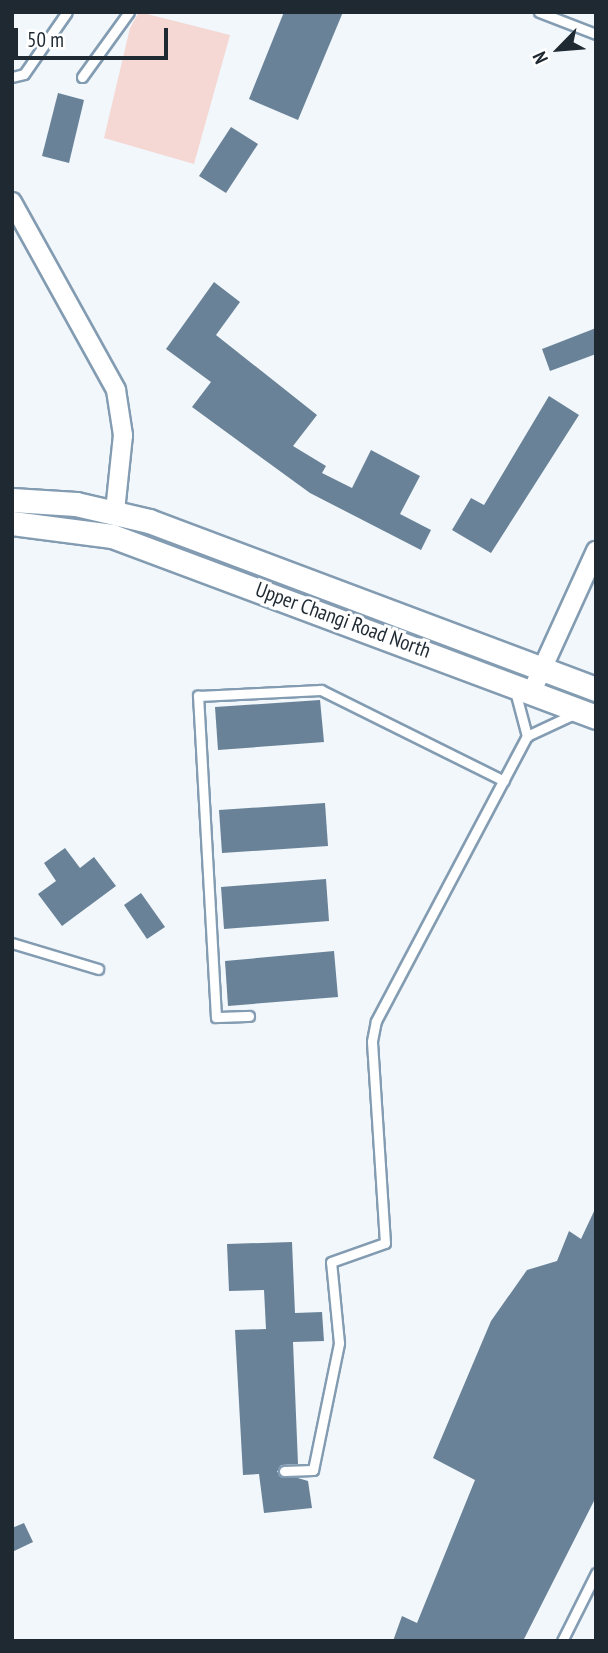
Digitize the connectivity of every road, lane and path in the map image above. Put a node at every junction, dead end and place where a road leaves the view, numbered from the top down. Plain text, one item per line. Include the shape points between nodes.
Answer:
1 (67, 12) edge
2 (129, 12) edge
3 (539, 12) edge
4 (596, 34) edge
5 (12, 77) edge
6 (82, 77) dead end
7 (12, 202) edge
8 (12, 500) edge
9 (115, 511) junction
10 (12, 523) edge
11 (112, 536) junction
12 (596, 551) edge
13 (543, 665) junction
14 (523, 685) junction
15 (596, 689) edge
16 (588, 713) edge
17 (527, 736) junction
18 (505, 781) junction
19 (12, 943) edge
20 (98, 969) dead end
21 (249, 1016) dead end
22 (284, 1471) dead end
23 (596, 1573) edge
24 (562, 1641) edge

1 - 5 lane via 24,74
2 - 6 lane
3 - 4 lane
7 - 9 street via 116,390 123,435
8 - 9 street, Upper Changi Road North
9 - 11 lane
9 - 13 street, Upper Changi Road North
10 - 11 street, Upper Changi Road North
11 - 14 street, Upper Changi Road North
12 - 13 street
13 - 14 street
13 - 15 street, Upper Changi Road North
14 - 16 street, Upper Changi Road North
14 - 17 lane
16 - 17 lane
17 - 18 lane
18 - 21 lane via 321,690 198,696 216,1017
18 - 22 lane via 376,1021 372,1041 385,1243 331,1262 339,1343 313,1470
19 - 20 lane
23 - 24 lane

